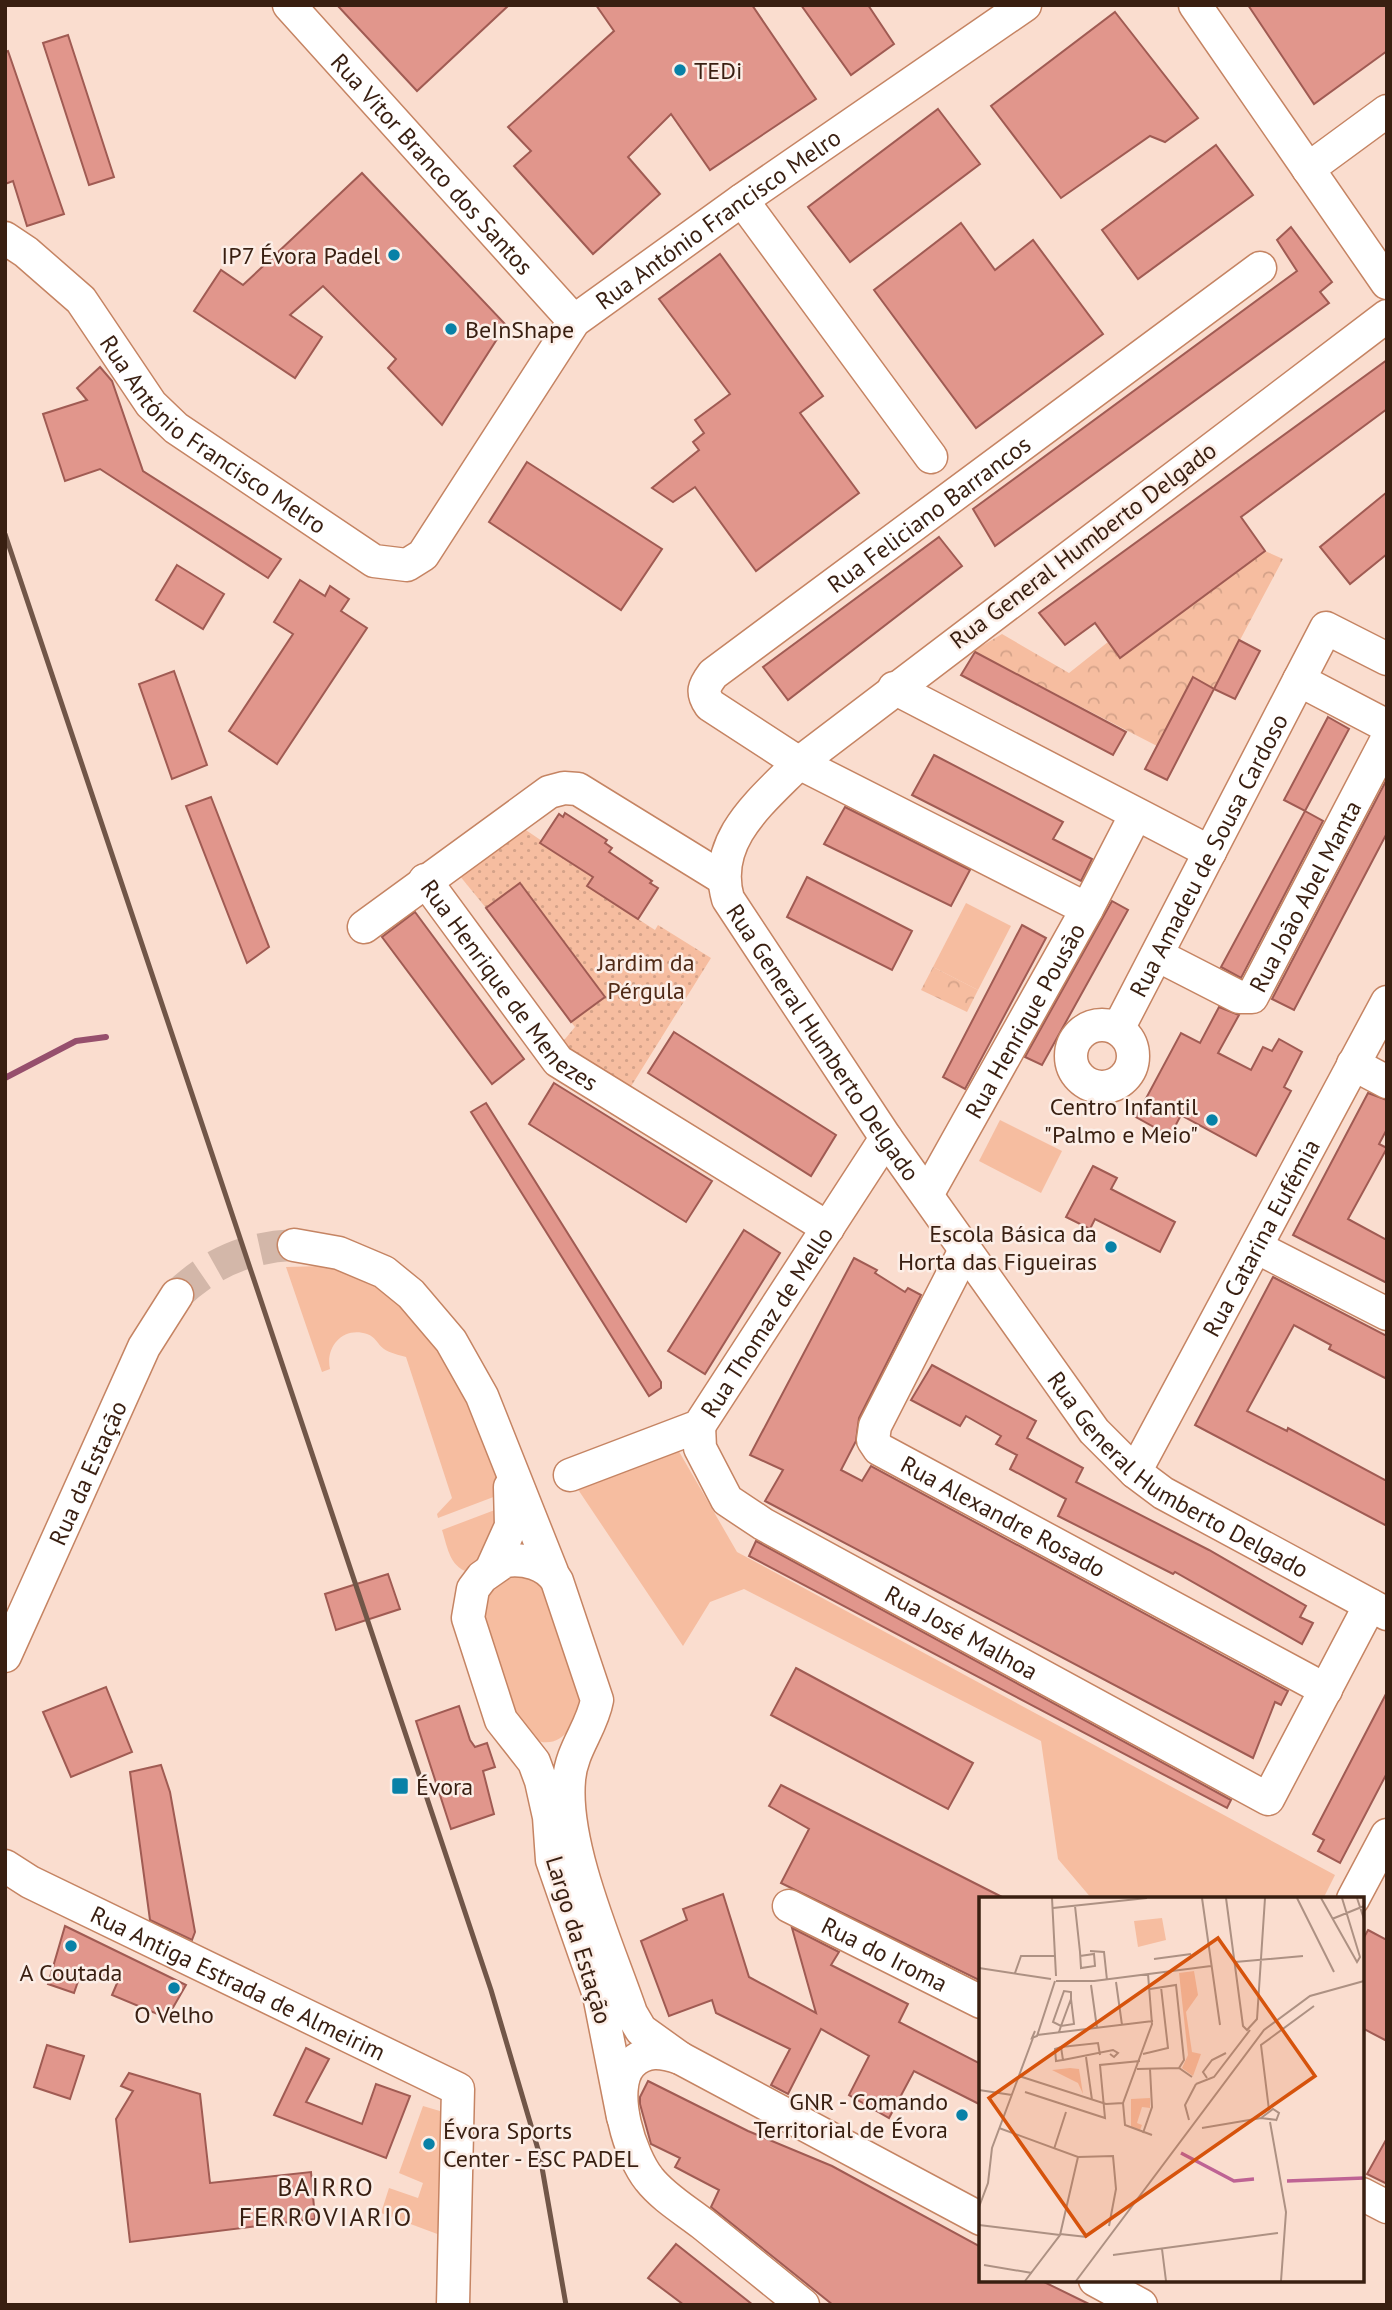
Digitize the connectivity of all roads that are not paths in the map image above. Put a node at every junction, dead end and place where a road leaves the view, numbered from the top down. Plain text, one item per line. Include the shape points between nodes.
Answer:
1 (289, 5) edge
2 (1025, 5) edge
3 (1195, 5) edge
4 (1387, 111) edge
5 (1308, 169) junction
6 (742, 200) junction
7 (5, 238) edge
8 (1260, 268) dead end
9 (1387, 283) edge
10 (1387, 316) edge
11 (575, 321) junction
12 (931, 457) dead end
13 (1387, 659) edge
14 (1299, 680) junction
15 (894, 688) junction
16 (1387, 726) edge
17 (1387, 739) edge
18 (799, 763) junction
19 (1135, 816) junction
20 (1210, 852) junction
21 (724, 878) junction
22 (425, 880) junction
23 (1087, 909) junction
24 (364, 927) dead end
25 (1157, 955) junction
26 (1387, 1002) edge
27 (1118, 1029) dead end
28 (1353, 1064) junction
29 (1387, 1082) edge
30 (886, 1139) junction
31 (927, 1195) junction
32 (828, 1228) junction
33 (294, 1245) tunnel mouth
34 (1256, 1247) junction
35 (965, 1250) junction
36 (177, 1295) tunnel mouth
37 (1387, 1314) edge
38 (699, 1426) junction
39 (506, 1462) junction
40 (1135, 1472) junction
41 (570, 1475) dead end
42 (492, 1569) junction
43 (552, 1572) junction
44 (1378, 1609) edge
45 (5, 1656) edge
46 (1326, 1690) junction
47 (588, 1725) junction
48 (508, 1730) junction
49 (1385, 1843) edge
50 (10, 1872) edge
51 (1354, 1897) edge
52 (789, 1906) dead end
53 (979, 2001) edge
54 (680, 2058) junction
55 (623, 2117) junction
56 (1364, 2195) edge
57 (1387, 2207) edge
58 (979, 2218) edge
59 (1099, 2282) edge
60 (453, 2305) edge
61 (803, 2305) edge
62 (1141, 2305) edge

1 - 11 street, Rua Vitor Branco dos Santos
2 - 6 street, Rua António Francisco Melro
3 - 5 street
4 - 5 street
5 - 9 street
6 - 11 street, Rua António Francisco Melro
6 - 12 street
7 - 11 street, Rua António Francisco Melro via 80,300 151,404 176,428 374,561 391,565 407,565 423,555
8 - 18 street, Rua Feliciano Barrancos via 713,674 704,686 710,705
10 - 15 street, Rua General Humberto Delgado
13 - 14 street via 1326,628
14 - 16 street
14 - 20 street, Rua Amadeu de Sousa Cardoso
15 - 18 street, Rua General Humberto Delgado
15 - 19 street
17 - 25 street, Rua João Abel Manta via 1252,997 1240,997
18 - 21 street, Rua General Humberto Delgado via 732,839
18 - 23 street, Rua Henrique Pousão
19 - 20 street
19 - 23 street
20 - 25 street, Rua Amadeu de Sousa Cardoso
21 - 22 street, Rua Henrique de Menezes via 578,789 564,788 518,812
21 - 30 street, Rua General Humberto Delgado via 728,899
22 - 24 street
22 - 32 street, Rua Henrique de Menezes via 558,1061
23 - 31 street, Rua Henrique Pousão
25 - 27 street, Rua Amadeu de Sousa Cardoso
26 - 28 street, Rua Catarina Eufémia
28 - 29 street
28 - 34 street, Rua Catarina Eufémia
30 - 31 street, Rua General Humberto Delgado
30 - 32 street, Rua Thomaz de Mello
31 - 35 street, Rua General Humberto Delgado
32 - 38 street, Rua Thomaz de Mello
33 - 39 street via 360,1261 384,1272 411,1294 451,1341 476,1385
34 - 37 street
34 - 40 street, Rua Catarina Eufémia
35 - 40 street, Rua General Humberto Delgado via 1094,1431
35 - 46 street, Rua Alexandre Rosado via 875,1426 873,1440 879,1449
36 - 45 street, Rua da Estação via 144,1347
38 - 41 street, Rua Thomaz de Mello
38 - 46 street, Rua José Malhoa via 700,1448 727,1500 763,1524 1268,1799
39 - 42 street via 512,1518 509,1536
39 - 43 street
40 - 44 street, Rua General Humberto Delgado via 1191,1510
42 - 43 street via 512,1560
42 - 48 street, Largo da Estação via 473,1589 468,1618
43 - 47 street, Largo da Estação via 597,1700
44 - 46 street
47 - 48 street via 561,1745 542,1750 531,1748
47 - 54 street, Largo da Estação via 574,1753 569,1779 575,1836 587,1881 631,2013 641,2030
48 - 55 street, Largo da Estação via 534,1762 541,1781 552,1860 600,1995
49 - 51 street
50 - 60 street, Rua Antiga Estrada de Almeirim via 458,2090
52 - 53 street, Rua do Iroma
54 - 55 street via 660,2052 630,2065 622,2080
54 - 58 street, Largo da Estação
55 - 61 street via 647,2177
56 - 57 street
59 - 62 street

